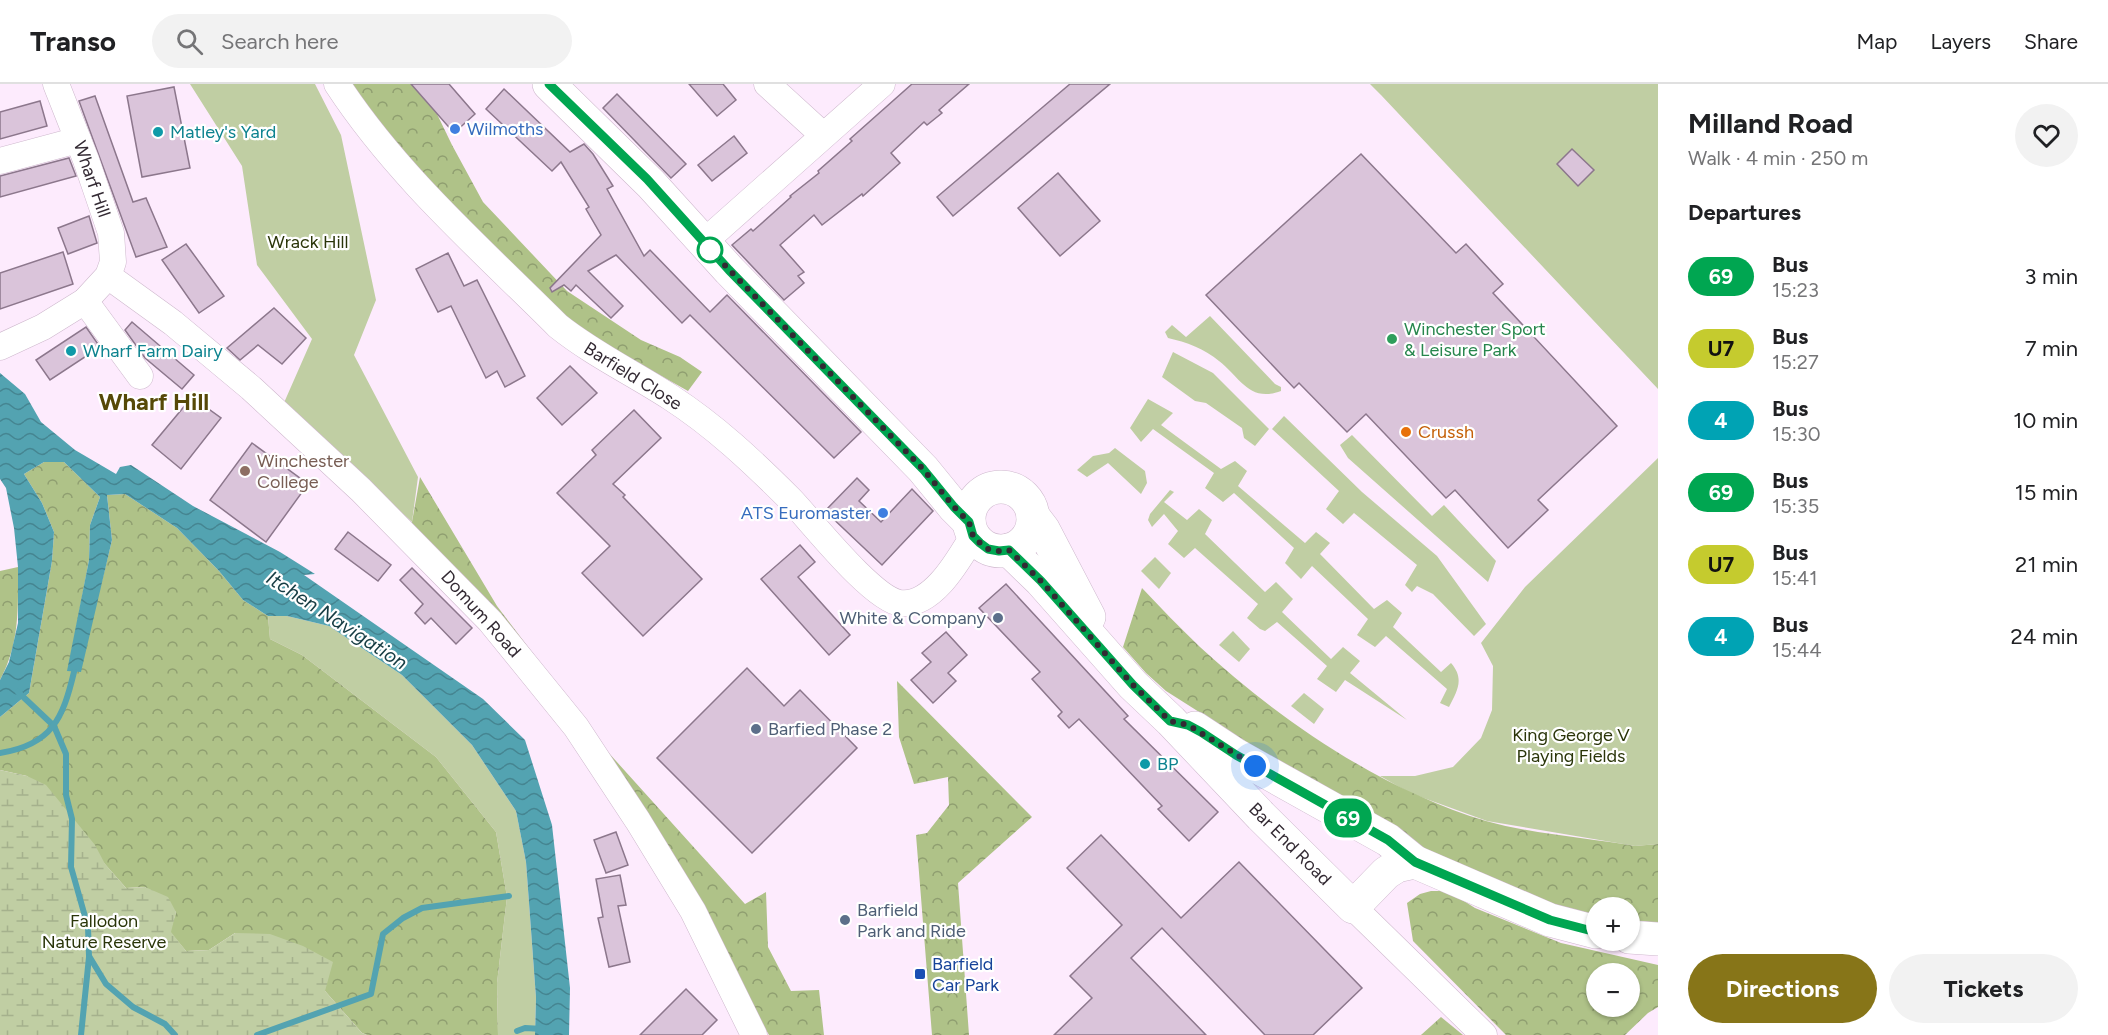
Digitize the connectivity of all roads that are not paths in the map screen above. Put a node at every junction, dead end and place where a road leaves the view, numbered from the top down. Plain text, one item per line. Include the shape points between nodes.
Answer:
1 (56, 84) edge
2 (337, 84) edge
3 (549, 84) edge
4 (767, 84) edge
5 (882, 84) edge
6 (823, 135) junction
7 (78, 140) junction
8 (0, 161) edge
9 (704, 242) junction
10 (108, 276) junction
11 (85, 301) junction
12 (0, 347) edge
13 (140, 376) dead end
14 (923, 469) junction
15 (985, 491) junction
16 (1033, 516) junction
17 (985, 539) junction
18 (1104, 652) junction
19 (1170, 721) junction
20 (1415, 862) junction
21 (1353, 907) junction
22 (1586, 930) edge
23 (1640, 938) edge
24 (1658, 939) edge
25 (754, 1035) edge
26 (1485, 1035) edge

1 - 7 street, Wharf Hill
2 - 17 street, Barfield Close via 419,187 558,326 670,397 742,451 884,595 901,603 912,602 935,588
3 - 9 main road, Bar End Road via 647,179
4 - 6 street
5 - 6 street
6 - 9 street
7 - 8 street
7 - 10 street, Wharf Hill via 111,233 113,262
9 - 14 main road, Bar End Road
10 - 11 street
10 - 25 street, Domum Road via 173,323 260,396 362,489 490,621 576,727 638,821 693,911
11 - 12 street
11 - 13 street
14 - 15 main road, Bar End Road
14 - 17 main road, Bar End Road
15 - 16 main road via 1002,486 1016,490 1026,498
15 - 17 main road via 972,504
16 - 17 main road via 1025,541
16 - 18 main road, Bar End Road via 1070,578
17 - 18 main road, Bar End Road via 1041,581
18 - 19 main road, Bar End Road
19 - 20 main road via 1201,732 1388,840
19 - 21 main road, Bar End Road
20 - 21 main road via 1386,873
20 - 22 main road via 1550,920
21 - 26 street, Bar End Road
23 - 24 main road

